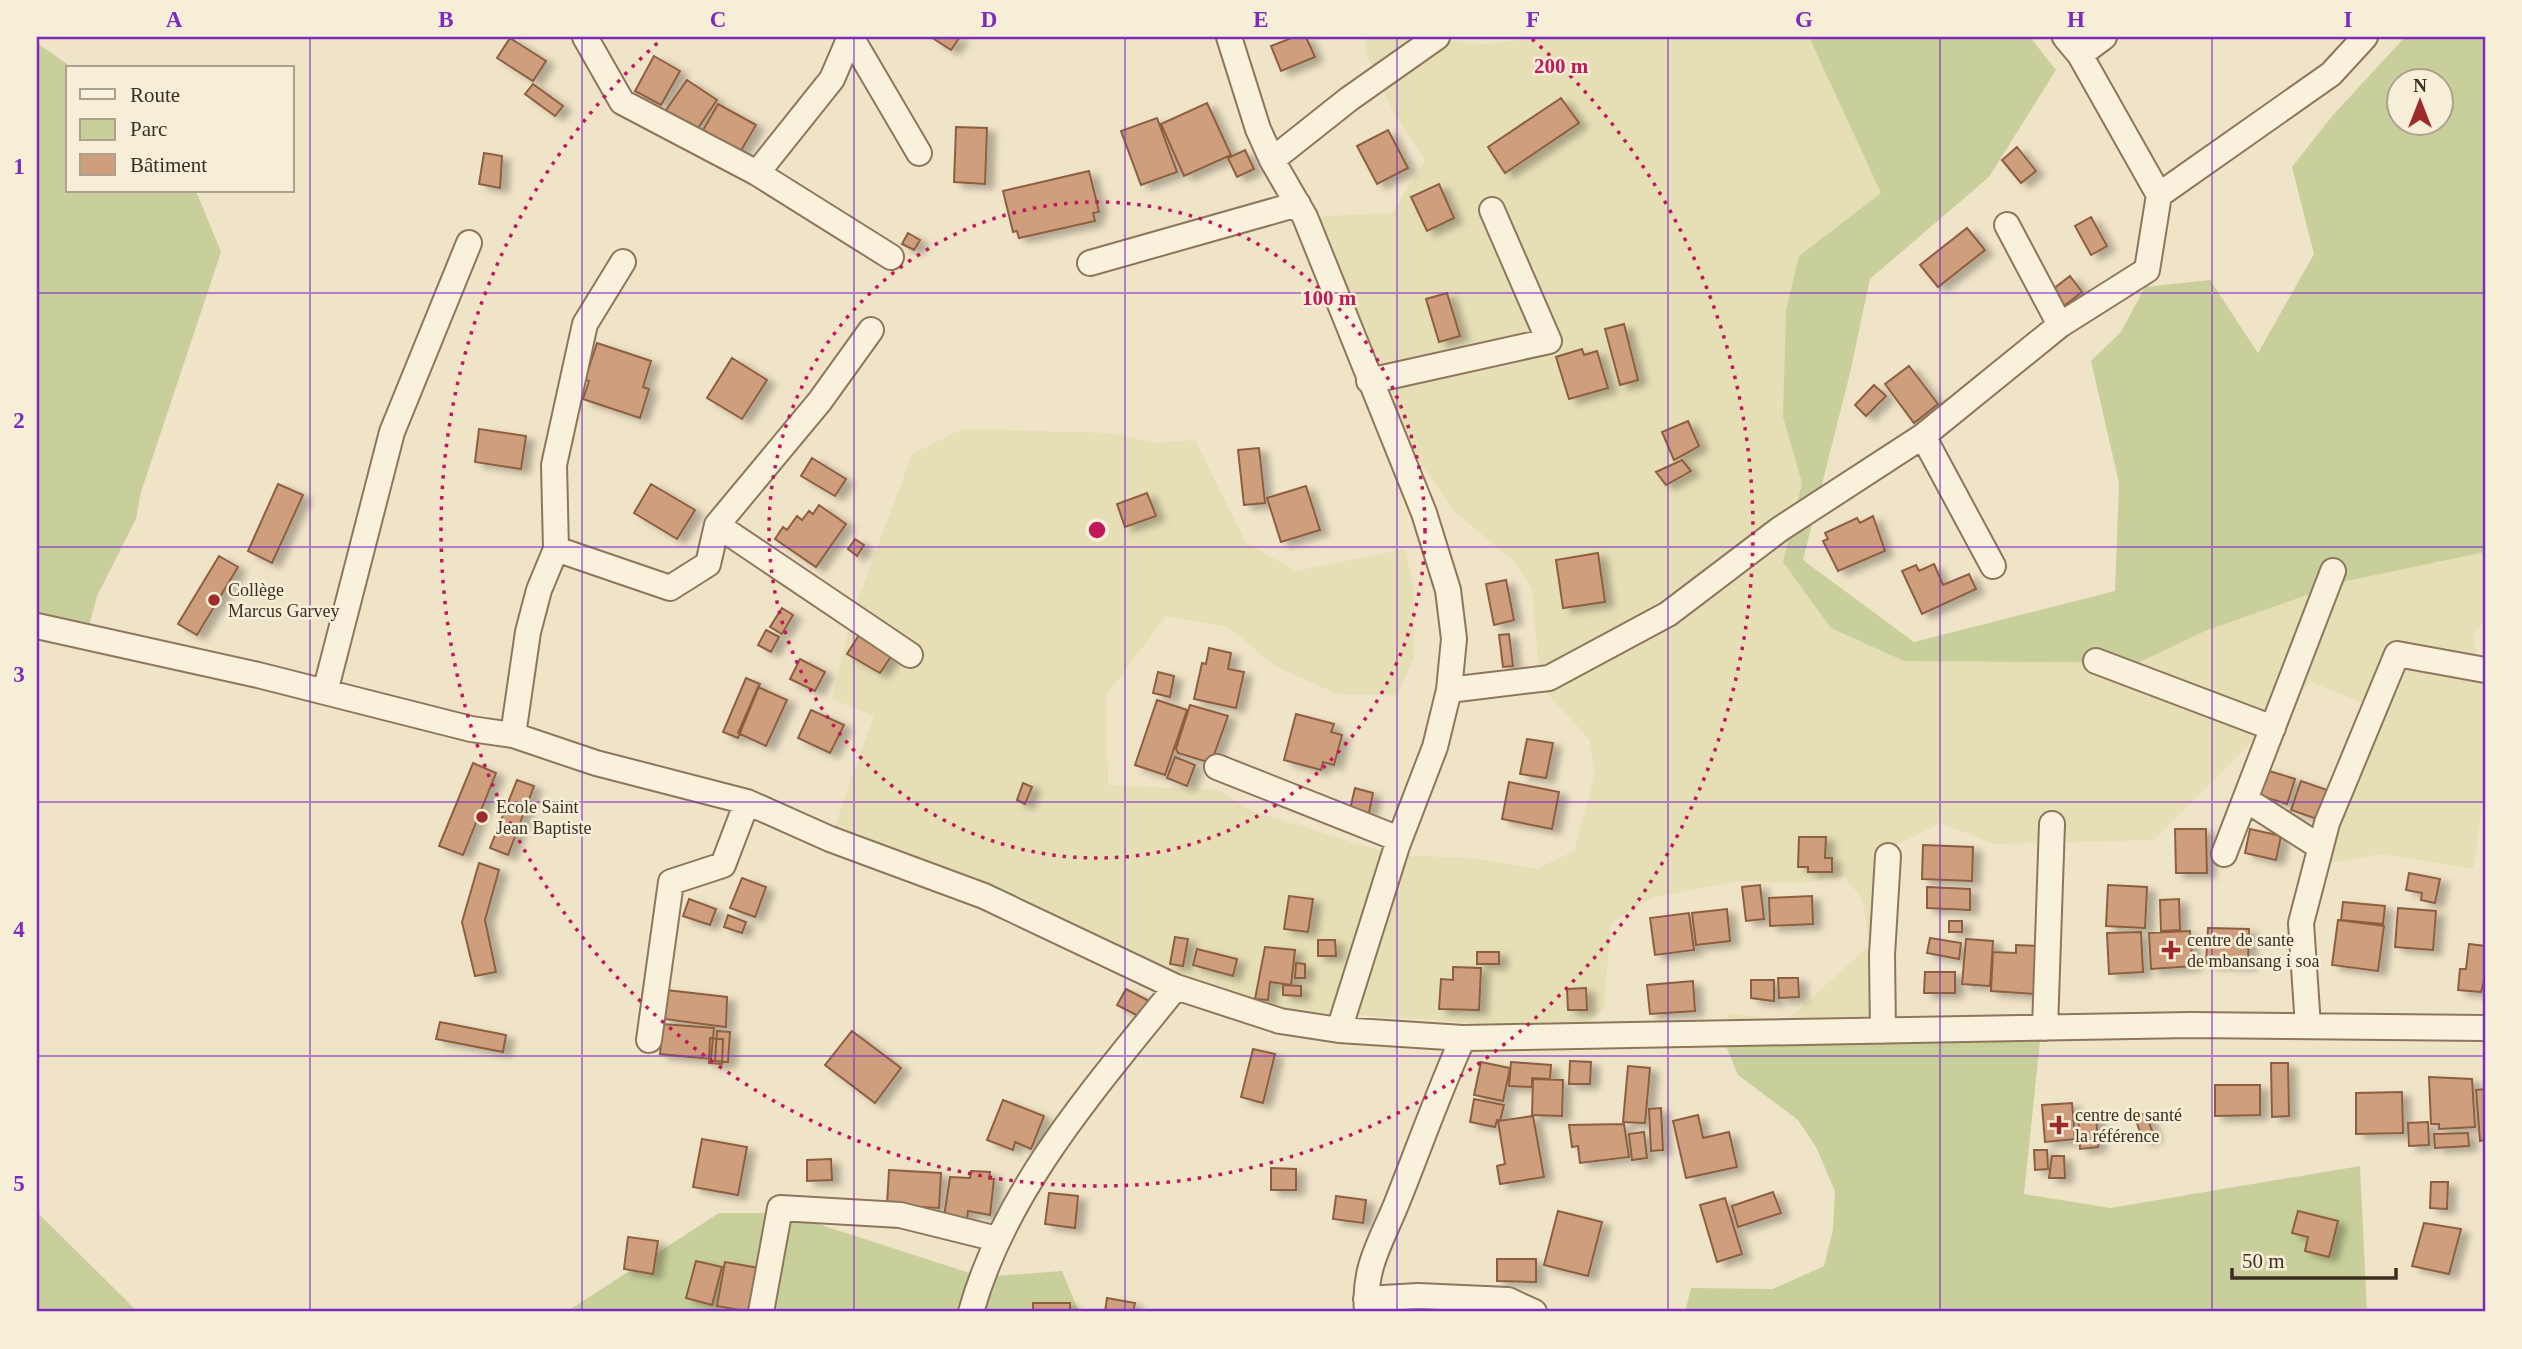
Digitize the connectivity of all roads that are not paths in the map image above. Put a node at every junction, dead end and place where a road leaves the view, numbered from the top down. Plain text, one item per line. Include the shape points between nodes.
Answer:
1 (585, 37) edge
2 (850, 37) edge
3 (1228, 37) edge
4 (1437, 37) edge
5 (2104, 37) edge
6 (2365, 37) edge
7 (2073, 46) edge
8 (919, 153) dead end
9 (1272, 160) junction
10 (757, 173) junction
11 (2160, 195) junction
12 (1298, 204) junction
13 (1492, 210) dead end
14 (2007, 225) dead end
15 (469, 243) dead end
16 (891, 257) dead end
17 (623, 262) dead end
18 (1090, 263) dead end
19 (2060, 325) junction
20 (871, 330) dead end
21 (1369, 381) junction
22 (1923, 436) junction
23 (717, 525) junction
24 (556, 550) junction
25 (1993, 566) dead end
26 (2333, 571) dead end
27 (37, 626) edge
28 (910, 655) dead end
29 (2096, 661) dead end
30 (2485, 670) edge
31 (1449, 690) junction
32 (325, 692) junction
33 (2273, 727) junction
34 (513, 735) junction
35 (1217, 767) dead end
36 (2245, 799) junction
37 (747, 802) junction
38 (2052, 824) dead end
39 (1399, 839) junction
40 (2320, 847) junction
41 (2224, 854) dead end
42 (1888, 856) dead end
43 (1176, 987) junction
44 (2308, 1026) junction
45 (2045, 1028) junction
46 (2485, 1028) edge
47 (1339, 1030) junction
48 (1883, 1031) junction
49 (1463, 1038) junction
50 (649, 1040) dead end
51 (997, 1239) junction
52 (1366, 1306) edge
53 (761, 1312) edge
54 (971, 1312) edge
55 (1534, 1312) edge

1 - 10 street via 622,102
2 - 8 street
2 - 10 street via 832,79
3 - 9 street
4 - 9 street
5 - 7 street
6 - 11 street via 2331,74
7 - 11 street
9 - 12 street
10 - 16 street
11 - 19 street via 2147,270
12 - 18 street
12 - 21 street
13 - 21 street via 1549,341
14 - 19 street
15 - 32 street via 392,432
17 - 24 street via 585,324 554,465
19 - 22 street
20 - 23 street via 820,401
21 - 31 street via 1424,513 1448,590 1454,639
22 - 25 street
22 - 31 street via 1780,529 1668,614 1549,678
23 - 24 street via 708,564 670,588
23 - 28 street
24 - 34 street via 528,632
26 - 33 street
27 - 32 street
29 - 33 street
30 - 40 street via 2397,654
31 - 39 street via 1435,747
32 - 34 street via 471,729
33 - 36 street
34 - 37 street via 596,763
35 - 39 street
36 - 40 street
36 - 41 street
37 - 43 street via 830,839 984,896
37 - 50 street via 723,864 671,882
38 - 45 street
39 - 47 street
40 - 44 street via 2301,923
42 - 48 street
43 - 47 street via 1280,1021
43 - 51 street via 1090,1094
44 - 45 street
44 - 46 street
45 - 48 street
47 - 49 street
48 - 49 street
49 - 52 street via 1377,1245 1366,1278
51 - 53 street via 900,1215 780,1208
51 - 54 street
52 - 55 street via 1418,1296 1508,1300

